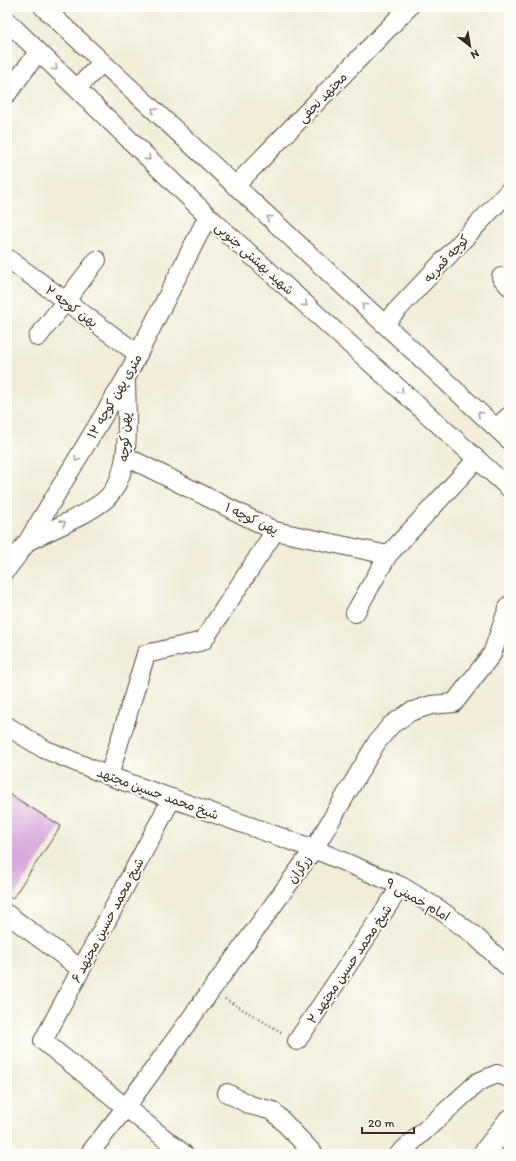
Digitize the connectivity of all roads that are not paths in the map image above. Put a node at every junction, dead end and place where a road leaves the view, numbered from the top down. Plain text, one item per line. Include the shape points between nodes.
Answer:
1 (43, 7) edge
2 (409, 7) edge
3 (7, 21) edge
4 (38, 52) junction
5 (102, 63) junction
6 (77, 88) junction
7 (7, 94) edge
8 (235, 186) junction
9 (509, 191) edge
10 (208, 216) junction
11 (7, 258) edge
12 (97, 260) dead end
13 (66, 302) junction
14 (384, 324) junction
15 (38, 337) dead end
16 (138, 354) junction
17 (126, 378) junction
18 (509, 416) edge
19 (502, 434) edge
20 (125, 456) junction
21 (477, 459) junction
22 (509, 488) edge
23 (275, 530) junction
24 (28, 542) junction
25 (388, 555) junction
26 (7, 569) edge
27 (509, 605) edge
28 (355, 614) dead end
29 (7, 726) edge
30 (109, 776) junction
31 (172, 798) junction
32 (314, 849) junction
33 (401, 886) junction
34 (7, 914) edge
35 (509, 968) edge
36 (81, 969) junction
37 (297, 1041) road end
38 (509, 1078) edge
39 (228, 1093) dead end
40 (126, 1107) junction
41 (509, 1121) edge
42 (89, 1154) edge
43 (184, 1154) edge
44 (314, 1154) edge
45 (399, 1154) edge
46 (484, 1154) edge

1 - 5 street
2 - 8 street, مجتهد نجفی
3 - 4 street, شهید بهشتی جنوبی
4 -> 6 street, شهید بهشتی جنوبی
4 - 7 street
5 - 6 street
8 -> 5 street
6 -> 10 street, شهید بهشتی جنوبی
14 -> 8 street
9 - 14 street, کوچه قمریه
10 - 16 street, ۱۲ متری پهن کوچه
10 -> 21 street, شهید بهشتی جنوبی
11 - 13 street, پهن کوچه ۲
12 - 13 street
13 - 15 street
13 - 16 street, پهن کوچه ۲
19 -> 14 street
16 - 17 street, ۱۲ متری پهن کوچه
17 - 20 street, پهن کوچه
17 -> 24 street, ۱۲ متری پهن کوچه
18 - 19 street
20 - 23 street, پهن کوچه ۱
24 -> 20 street, پهن کوچه via 106,499 123,472
21 - 22 street, شهید بهشتی جنوبی
21 - 25 street
23 - 25 street, پهن کوچه ۱
23 - 30 street via 203,641 146,654
24 - 26 street, ۱۲ متری پهن کوچه
25 - 28 street
27 - 32 street, زرگران via 492,654 454,704 431,705 410,712 391,725 377,742
29 - 30 street, شیخ محمد حسین مجتهد via 44,749
30 - 31 street, شیخ محمد حسین مجتهد
31 - 32 street, شیخ محمد حسین مجتهد
31 - 36 street, شیخ محمد حسین مجتهد ۶
32 - 33 street, امام خمینی ۹
32 - 40 street, زرگران
33 - 35 street, امام خمینی ۹ via 439,909 475,936
33 - 37 street, شیخ محمد حسین مجتهد ۲
34 - 36 street
36 - 40 street, شیخ محمد حسین مجتهد ۶ via 43,1041
38 - 45 street via 497,1074 478,1082
39 - 44 street via 250,1105 273,1111
40 - 42 street, زرگران
40 - 43 street
41 - 46 main road

